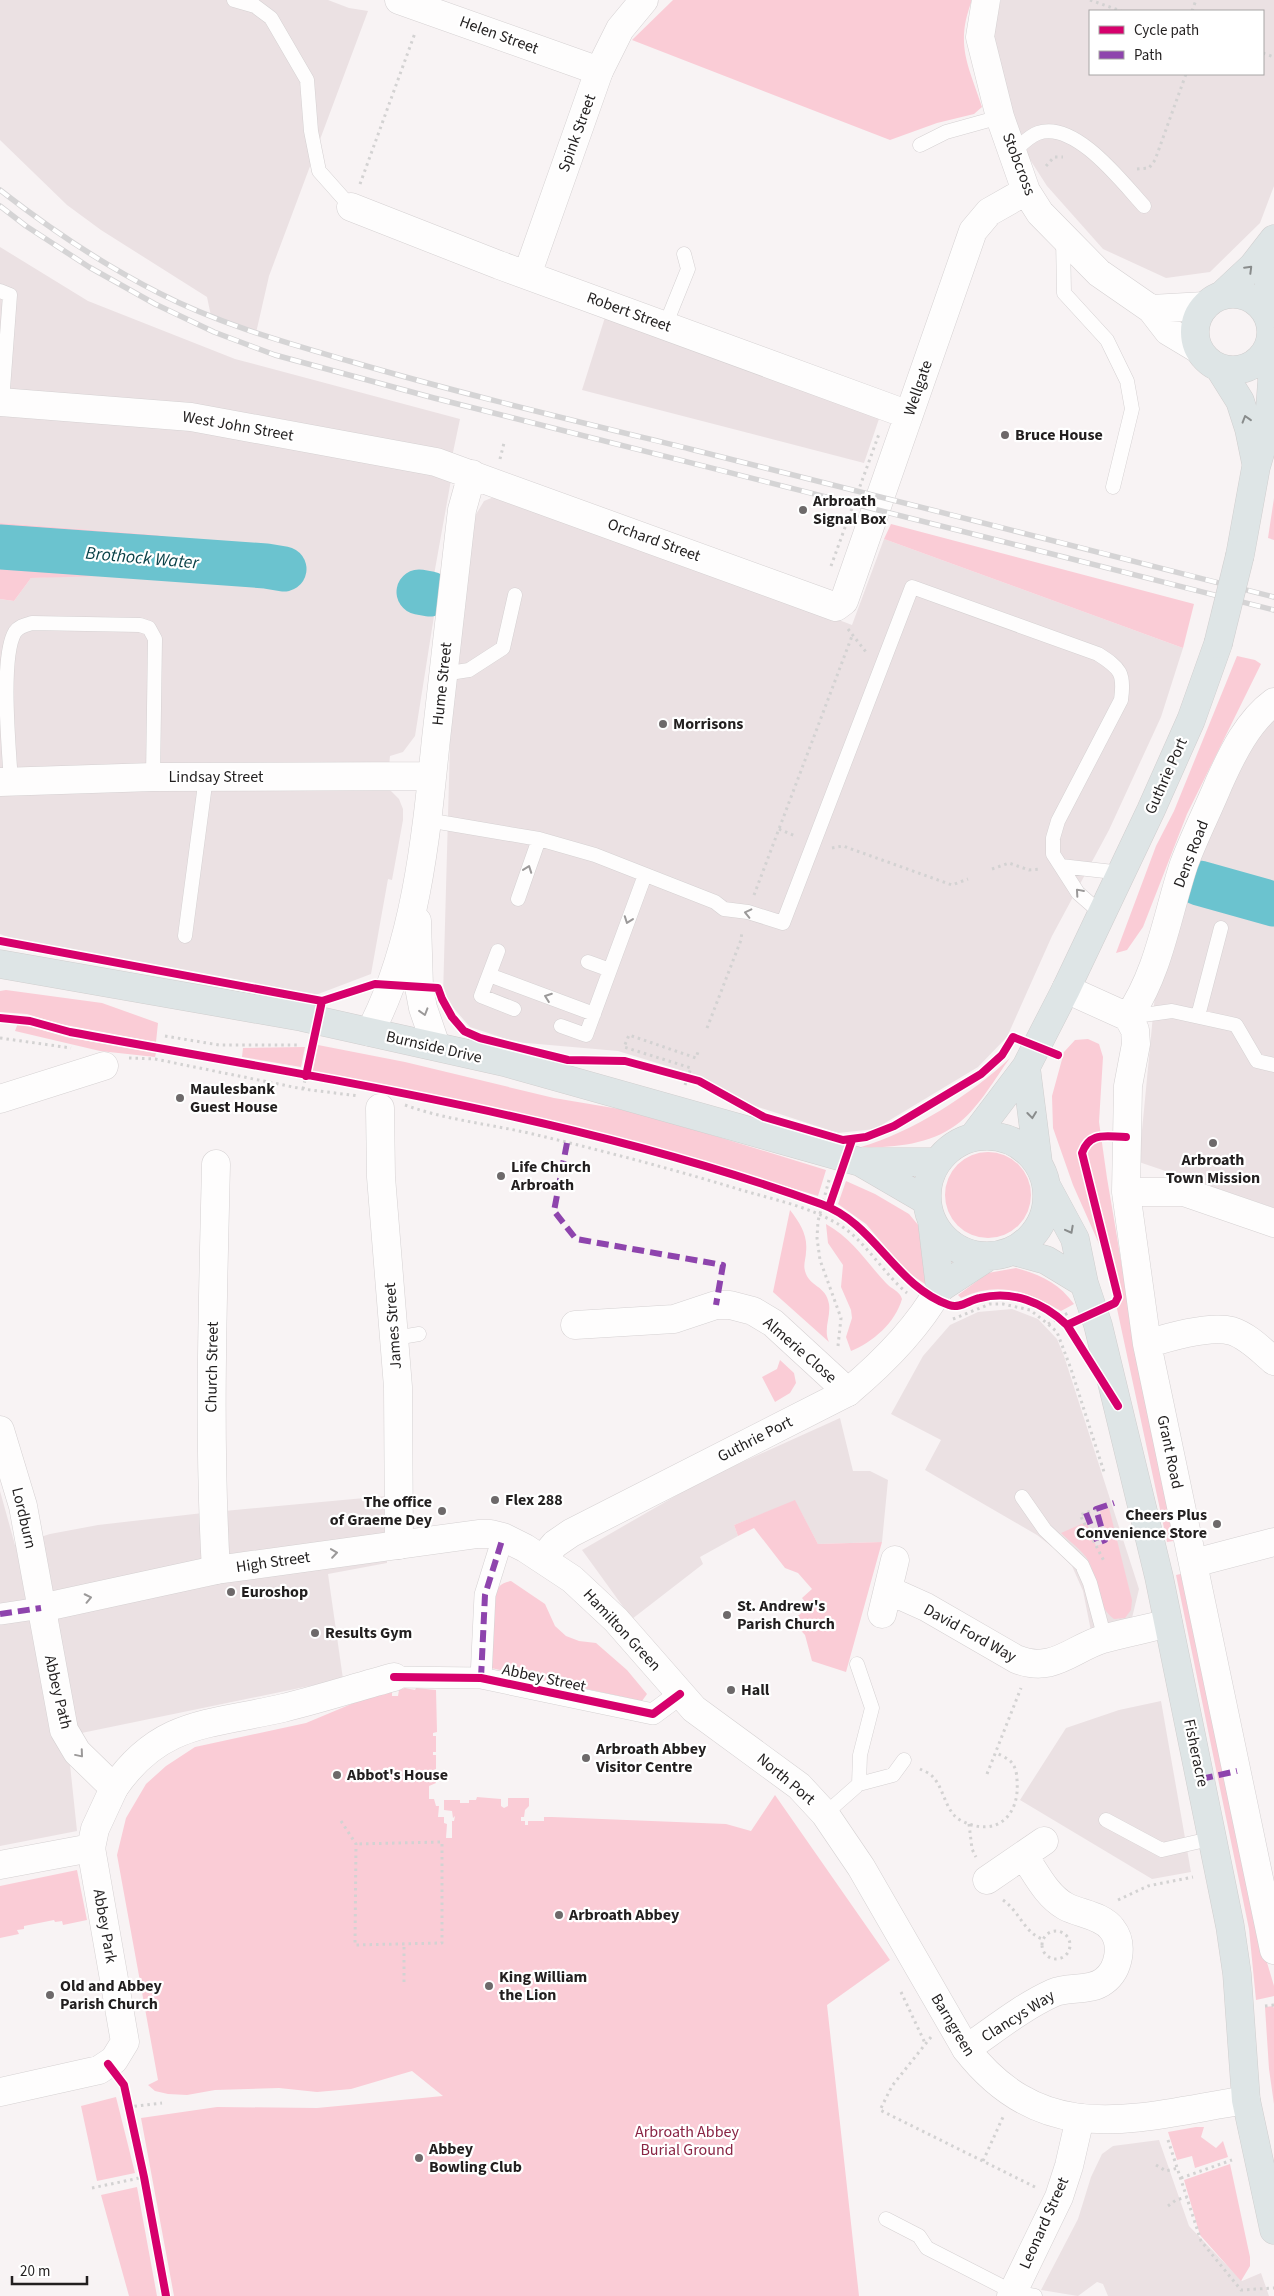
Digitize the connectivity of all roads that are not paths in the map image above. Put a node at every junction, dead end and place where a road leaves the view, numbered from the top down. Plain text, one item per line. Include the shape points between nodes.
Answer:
1 (234, 0) edge
2 (399, 0) edge
3 (644, 0) edge
4 (986, 0) edge
5 (599, 71) junction
6 (1000, 117) junction
7 (920, 145) dead end
8 (1013, 152) junction
9 (1026, 191) junction
10 (1144, 206) dead end
11 (351, 207) joint
12 (1063, 237) junction
13 (1274, 239) edge
14 (684, 254) dead end
15 (1274, 261) edge
16 (526, 275) junction
17 (0, 291) edge
18 (1213, 300) junction
19 (1151, 309) junction
20 (1268, 315) junction
21 (665, 326) junction
22 (1270, 345) junction
23 (1198, 349) junction
24 (1220, 369) junction
25 (1, 402) edge
26 (909, 415) junction
27 (1271, 423) edge
28 (1256, 467) junction
29 (472, 474) junction
30 (1113, 487) dead end
31 (515, 595) dead end
32 (836, 607) joint
33 (444, 674) junction
34 (1274, 702) edge
35 (432, 776) junction
36 (206, 777) junction
37 (153, 778) junction
38 (5, 782) edge
39 (426, 820) junction
40 (539, 839) junction
41 (1061, 866) junction
42 (1122, 873) junction
43 (645, 875) junction
44 (416, 894) junction
45 (518, 899) dead end
46 (1102, 914) junction
47 (1221, 928) dead end
48 (186, 936) dead end
49 (498, 951) dead end
50 (588, 962) dead end
51 (0, 964) edge
52 (610, 970) junction
53 (490, 975) junction
54 (1066, 989) junction
55 (514, 1009) dead end
56 (594, 1014) junction
57 (1198, 1016) junction
58 (1128, 1017) junction
59 (561, 1026) dead end
60 (370, 1032) junction
61 (436, 1046) junction
62 (115, 1062) road end
63 (1274, 1066) edge
64 (1026, 1067) junction
65 (0, 1099) edge
66 (381, 1103) road end
67 (973, 1137) junction
68 (937, 1162) junction
69 (216, 1164) dead end
70 (846, 1165) junction
71 (1042, 1175) junction
72 (1126, 1192) junction
73 (929, 1211) junction
74 (1274, 1223) edge
75 (1001, 1254) junction
76 (1084, 1282) junction
77 (940, 1288) junction
78 (575, 1325) dead end
79 (1147, 1344) junction
80 (1274, 1361) edge
81 (848, 1392) junction
82 (0, 1430) edge
83 (1022, 1497) dead end
84 (502, 1537) junction
85 (1274, 1542) edge
86 (399, 1545) junction
87 (543, 1558) junction
88 (895, 1560) dead end
89 (1194, 1563) junction
90 (216, 1570) junction
91 (41, 1608) junction
92 (0, 1614) edge
93 (1168, 1624) junction
94 (1105, 1639) junction
95 (858, 1664) dead end
96 (394, 1677) joint
97 (481, 1678) junction
98 (687, 1701) junction
99 (904, 1760) road end
100 (859, 1784) junction
101 (114, 1788) junction
102 (825, 1814) junction
103 (1106, 1820) dead end
104 (1214, 1838) junction
105 (91, 1848) junction
106 (0, 1865) edge
107 (861, 1867) joint
108 (987, 1880) dead end
109 (1274, 1949) edge
110 (966, 2049) junction
111 (0, 2092) edge
112 (1246, 2100) junction
113 (1080, 2118) junction
114 (886, 2219) dead end
115 (1274, 2230) edge
116 (1020, 2295) edge

1 - 11 lane via 256,6 271,18 307,80 311,132 319,171
2 - 5 street, Helen Street
3 - 5 street, Spink Street via 620,29
4 - 6 street, Stobcross via 980,37
5 - 16 street, Spink Street
6 - 7 lane via 946,132
6 - 8 street, Stobcross
8 - 9 street, Stobcross
8 - 10 lane via 1036,133 1050,130 1064,133 1091,151
9 - 12 street, Stobcross via 1040,213
9 - 26 street, Wellgate via 989,212 973,231
11 - 16 street, Robert Street
12 - 19 street, Stobcross via 1099,274
12 - 30 lane via 1064,293 1106,340 1127,381 1132,409
18 -> 13 main road via 1253,266
14 - 21 lane via 688,269
15 - 20 main road
16 - 21 street, Robert Street
17 - 25 lane via 10,295
18 - 19 street
18 - 20 main road via 1243,294 1253,299
18 - 23 main road via 1198,316 1195,338
19 - 23 street, Stobcross via 1168,331
20 - 22 main road
21 - 26 street, Robert Street
22 - 24 main road via 1255,364 1232,371
22 - 27 main road, Guthrie Port
23 - 24 main road
28 -> 24 main road, Guthrie Port via 1240,401
25 - 29 street, West John Street via 191,416 436,462
26 - 32 street, Wellgate via 844,600
27 - 28 main road, Guthrie Port
28 - 42 main road, Guthrie Port, bridge via 1240,555 1218,644 1191,720
29 - 32 street, Orchard Street
29 - 33 street, Hume Street via 462,510
31 - 33 lane via 503,648 469,670
33 - 35 street, Hume Street
34 - 58 street, Dens Road via 1251,726 1233,752 1185,863 1152,972 1140,1000
35 - 36 street, Lindsay Street
35 - 39 street, Hume Street
36 - 37 street, Lindsay Street
36 - 48 lane
37 - 38 street, Lindsay Street
37 - 38 lane via 155,639 149,628 140,625 32,623 20,626 8,650
39 - 40 lane
39 - 44 street, Hume Street
40 - 43 lane via 595,855
45 -> 40 lane
41 - 42 lane
41 -> 43 lane via 1053,854 1053,838 1058,821 1122,700 1124,683 1117,666 1098,654 912,587 783,923 748,912 724,909 715,902
46 -> 41 lane via 1078,894
42 - 46 main road, Guthrie Port
43 -> 52 lane
44 - 60 street, Hume Street via 381,1012
44 -> 61 street, Hume Street via 419,988
46 - 54 main road, Guthrie Port
47 - 57 lane
49 - 53 lane
50 - 52 lane
51 - 60 main road, Burnside Drive via 316,1033
52 - 56 lane
53 - 55 lane via 481,996
56 -> 53 lane
54 - 58 street
54 - 64 main road, Guthrie Port
56 - 59 lane via 586,1035
57 - 58 lane via 1172,1011
57 - 63 lane via 1236,1025 1257,1061
58 - 72 street, Grant Road via 1135,1030 1136,1044 1128,1086
60 - 61 main road, Burnside Drive
61 - 70 main road, Burnside Drive via 677,1110
62 - 65 street
64 - 67 main road, Guthrie Port
64 -> 71 main road
66 - 86 street, James Street via 381,1177 407,1336 398,1387
67 - 68 main road via 947,1150
67 - 71 main road via 988,1135 1016,1142 1028,1151
68 - 70 main road, Burnside Drive
68 - 73 main road via 930,1174
69 - 90 street, Church Street via 211,1374
70 - 73 main road, Burnside Drive
71 - 75 main road via 1047,1206 1041,1225 1029,1240
71 -> 76 main road, Fisheracre via 1075,1239
72 - 74 street via 1184,1192
72 - 79 street, Grant Road
73 - 75 main road via 940,1235 952,1245 966,1253
73 - 77 main road
75 - 76 main road via 1046,1260
75 - 77 main road, Guthrie Port
76 - 93 main road, Fisheracre via 1085,1311
77 - 81 street, Guthrie Port via 906,1337
78 - 81 street, Almerie Close via 674,1319 716,1305 730,1305 753,1311 773,1323
79 - 80 street via 1209,1330 1232,1331 1256,1345
79 - 89 street, Grant Road
81 - 87 street, Guthrie Port via 571,1533
82 - 91 street, Lordburn via 23,1506
83 - 94 lane via 1045,1530 1082,1565
84 - 86 street, High Street via 478,1534
84 - 87 street, High Street
84 - 97 street via 484,1595
85 - 89 street
90 -> 86 street, High Street
87 - 98 street, Hamilton Green via 594,1598
88 - 94 street, David Ford Way via 885,1602 926,1608 1016,1659 1030,1664 1053,1663
89 - 109 street, Grant Road
91 -> 90 street, High Street
91 - 92 street, High Street
91 -> 101 street, Abbey Path via 64,1730 77,1752
93 - 94 street, David Ford Way
93 - 104 main road, Fisheracre
95 - 100 lane via 872,1708 860,1755
96 - 97 street, Abbey Street
96 - 101 street, Abbey Street via 172,1734 140,1756
97 - 98 street, Abbey Street via 653,1714
98 - 102 street, North Port via 800,1786
99 - 100 lane via 893,1775
100 - 102 lane
101 - 105 street, Abbey Street via 95,1830
102 - 107 street, North Port
103 - 104 lane via 1162,1850
104 - 112 main road, Fisheracre via 1237,1974
105 - 106 street
105 - 111 street, Abbey Park via 125,2042 114,2060 99,2070
107 - 110 street, Barngreen
108 - 110 street, Clancys Way via 1034,1848 1050,1894 1073,1910 1112,1928 1118,1942 1118,1958 1111,1975 1096,1986 1050,1994
110 - 113 street, Barngreen via 982,2070 1031,2105 1058,2115
112 - 113 street, Barngreen via 1108,2121
112 - 115 main road, Fisheracre
113 - 116 street, Leonard Street via 1059,2197
114 - 116 lane via 920,2236 927,2248

